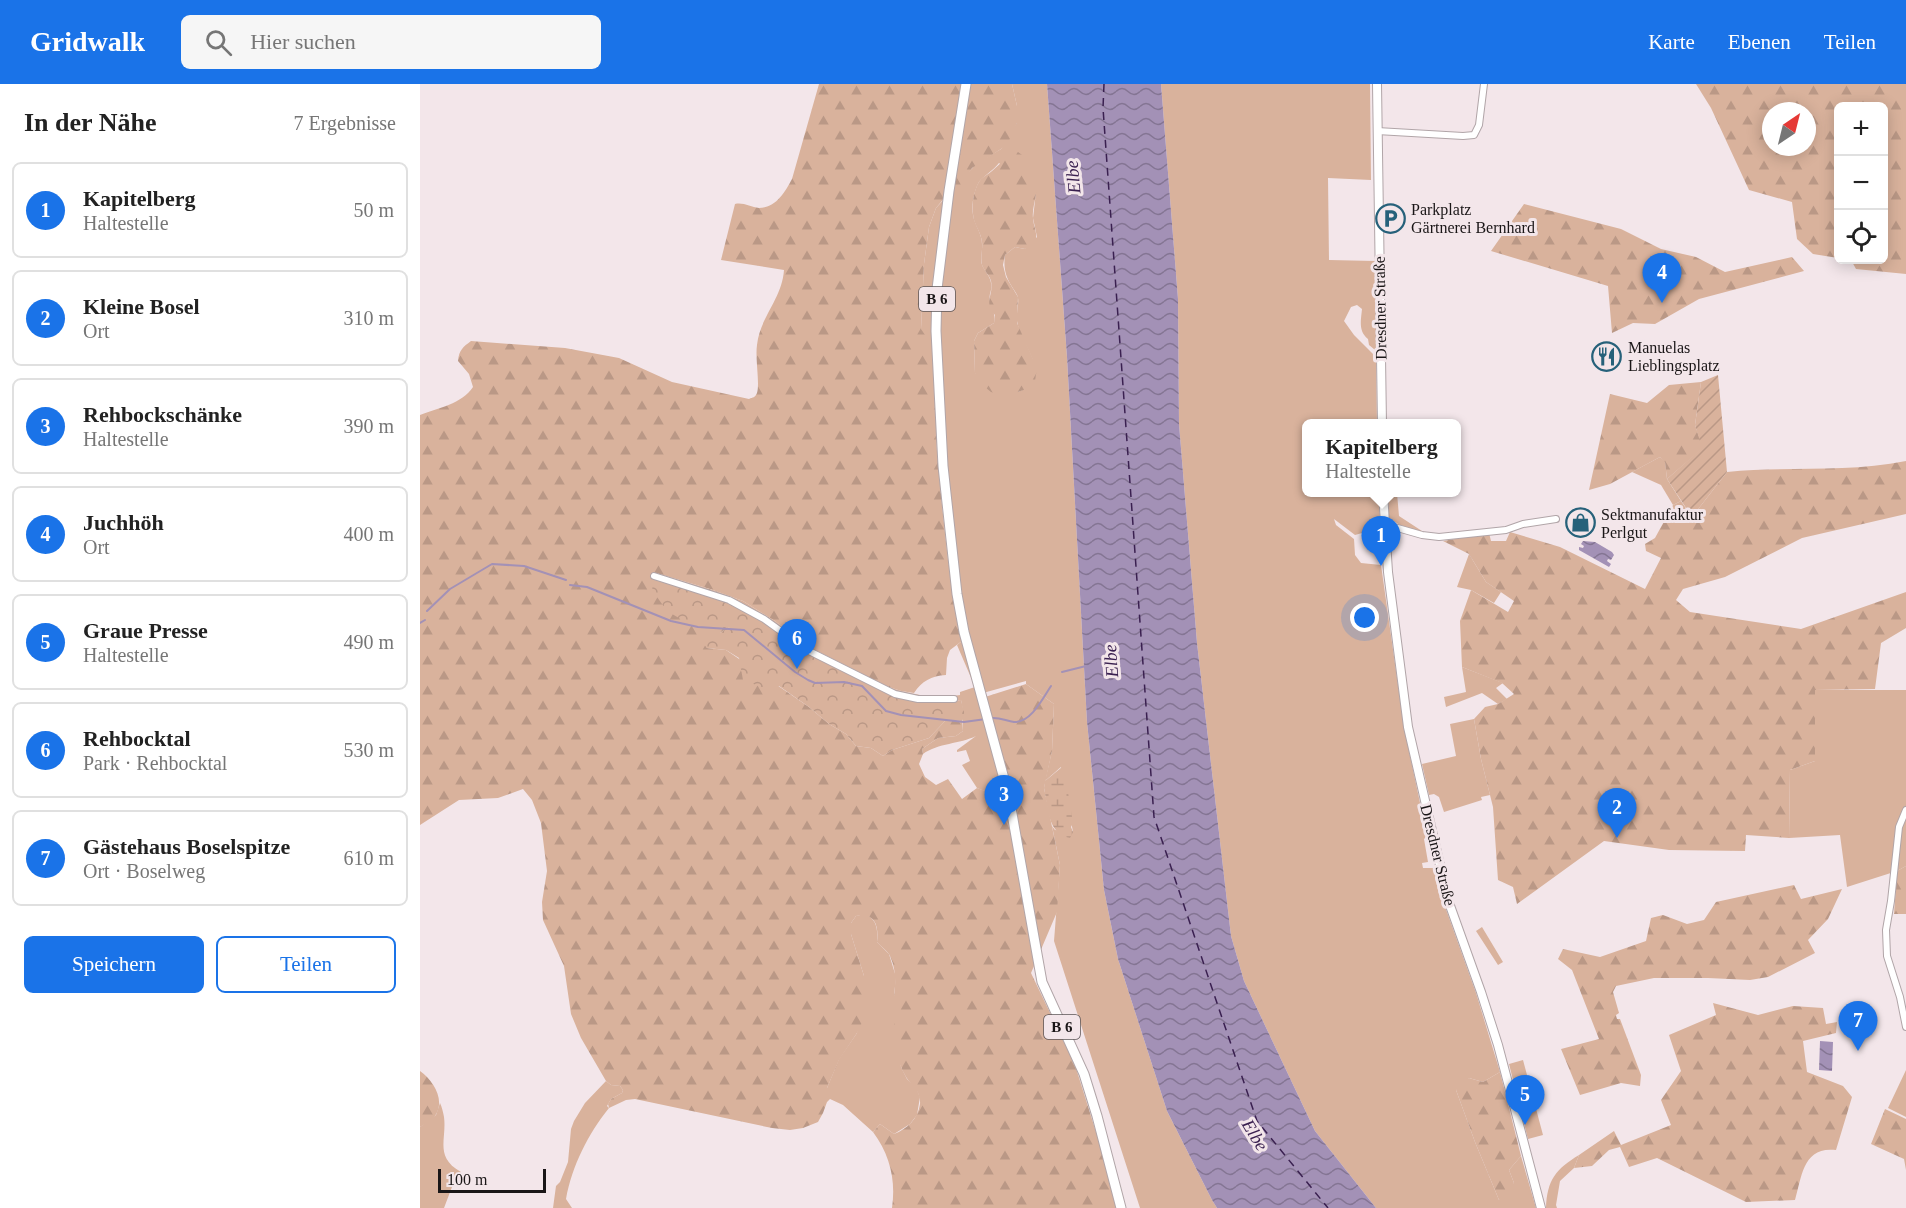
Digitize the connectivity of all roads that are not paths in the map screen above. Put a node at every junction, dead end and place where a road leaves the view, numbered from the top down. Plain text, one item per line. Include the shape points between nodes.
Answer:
1 (966, 84) edge
2 (1377, 84) edge
3 (1484, 84) edge
4 (1377, 132) junction
5 (1382, 419) edge
6 (1383, 497) edge
7 (1556, 519) dead end
8 (1384, 526) junction
9 (654, 576) dead end
10 (954, 699) dead end
11 (1906, 810) edge
12 (1906, 1027) edge
13 (1121, 1208) edge
14 (1541, 1208) edge

1 - 13 main road, B 6 via 937,289 936,331 943,466 957,594 1009,796 1042,982 1084,1074
2 - 4 main road, Dresdner Straße
3 - 4 street via 1474,135
4 - 5 main road, Dresdner Straße
6 - 8 main road, Dresdner Straße
7 - 8 street via 1506,530 1439,537
8 - 14 main road, Dresdner Straße via 1408,727 1436,851 1448,900 1498,1045
9 - 10 street via 729,600 807,650 895,694 918,699
11 - 12 street via 1899,826 1886,930 1887,956

